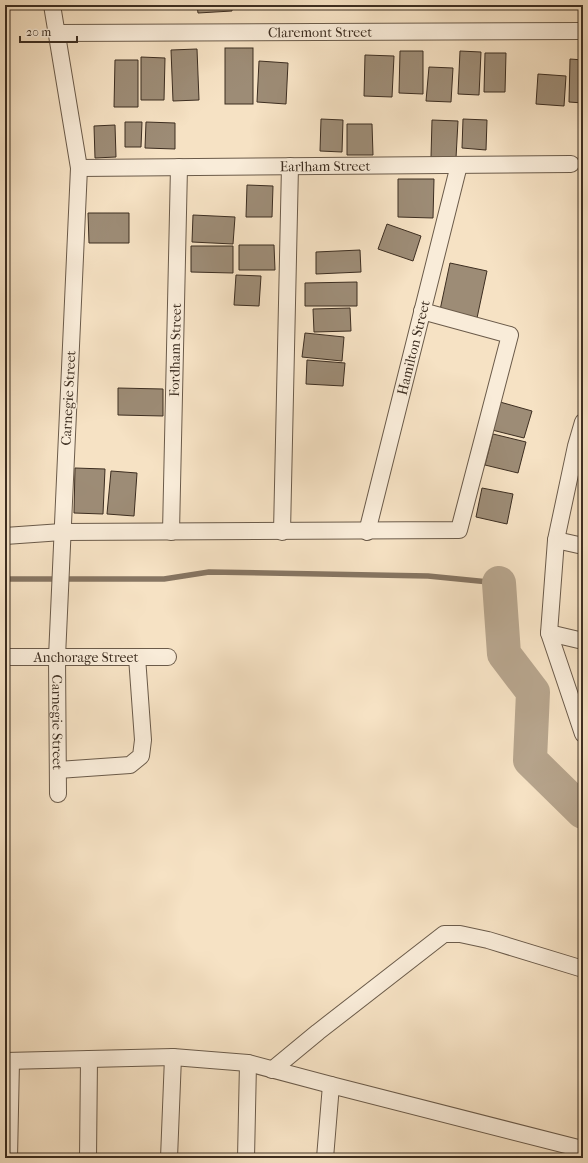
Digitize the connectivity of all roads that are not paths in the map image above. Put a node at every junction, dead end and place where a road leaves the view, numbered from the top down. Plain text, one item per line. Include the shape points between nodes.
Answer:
1 (52, 5) edge
2 (583, 31) edge
3 (58, 33) junction
4 (459, 164) junction
5 (571, 164) dead end
6 (290, 166) junction
7 (179, 167) junction
8 (79, 168) junction
9 (422, 311) junction
10 (583, 422) edge
11 (579, 446) edge
12 (62, 532) junction
13 (170, 532) junction
14 (282, 532) junction
15 (367, 532) junction
16 (7, 536) edge
17 (556, 540) junction
18 (583, 546) edge
19 (549, 633) junction
20 (583, 641) edge
21 (168, 656) dead end
22 (5, 657) edge
23 (57, 657) junction
24 (137, 657) junction
25 (583, 734) edge
26 (58, 770) junction
27 (58, 794) dead end
28 (583, 969) edge
29 (173, 1056) junction
30 (89, 1059) junction
31 (8, 1061) edge
32 (248, 1063) junction
33 (272, 1070) junction
34 (331, 1085) junction
35 (583, 1151) edge
36 (9, 1158) edge
37 (88, 1158) edge
38 (168, 1158) edge
39 (246, 1158) edge
40 (325, 1158) edge

1 - 3 street, Carnegie Street
2 - 3 street, Claremont Street
3 - 8 street, Carnegie Street
4 - 5 street, Earlham Street
4 - 6 street, Earlham Street
4 - 9 street, Hamilton Street
6 - 7 street, Earlham Street
6 - 14 street
7 - 8 street, Earlham Street
7 - 13 street, Fordham Street
8 - 12 street, Carnegie Street
9 - 15 street, Hamilton Street
9 - 15 street via 510,335 459,530
10 - 11 street
11 - 17 street
12 - 13 street
12 - 16 street
12 - 23 street, Carnegie Street
13 - 14 street
14 - 15 street
17 - 18 street
17 - 19 street
19 - 20 street
19 - 25 street
21 - 24 street, Anchorage Street
22 - 23 street, Anchorage Street
23 - 24 street, Anchorage Street
23 - 26 street, Carnegie Street
24 - 26 street via 142,756 130,765
26 - 27 street, Carnegie Street
28 - 33 street via 488,940 460,934 444,934
29 - 30 street
29 - 32 street
29 - 38 street
30 - 31 street
30 - 37 street
31 - 36 street
32 - 33 street
32 - 39 street
33 - 34 street
34 - 35 street
34 - 40 street

